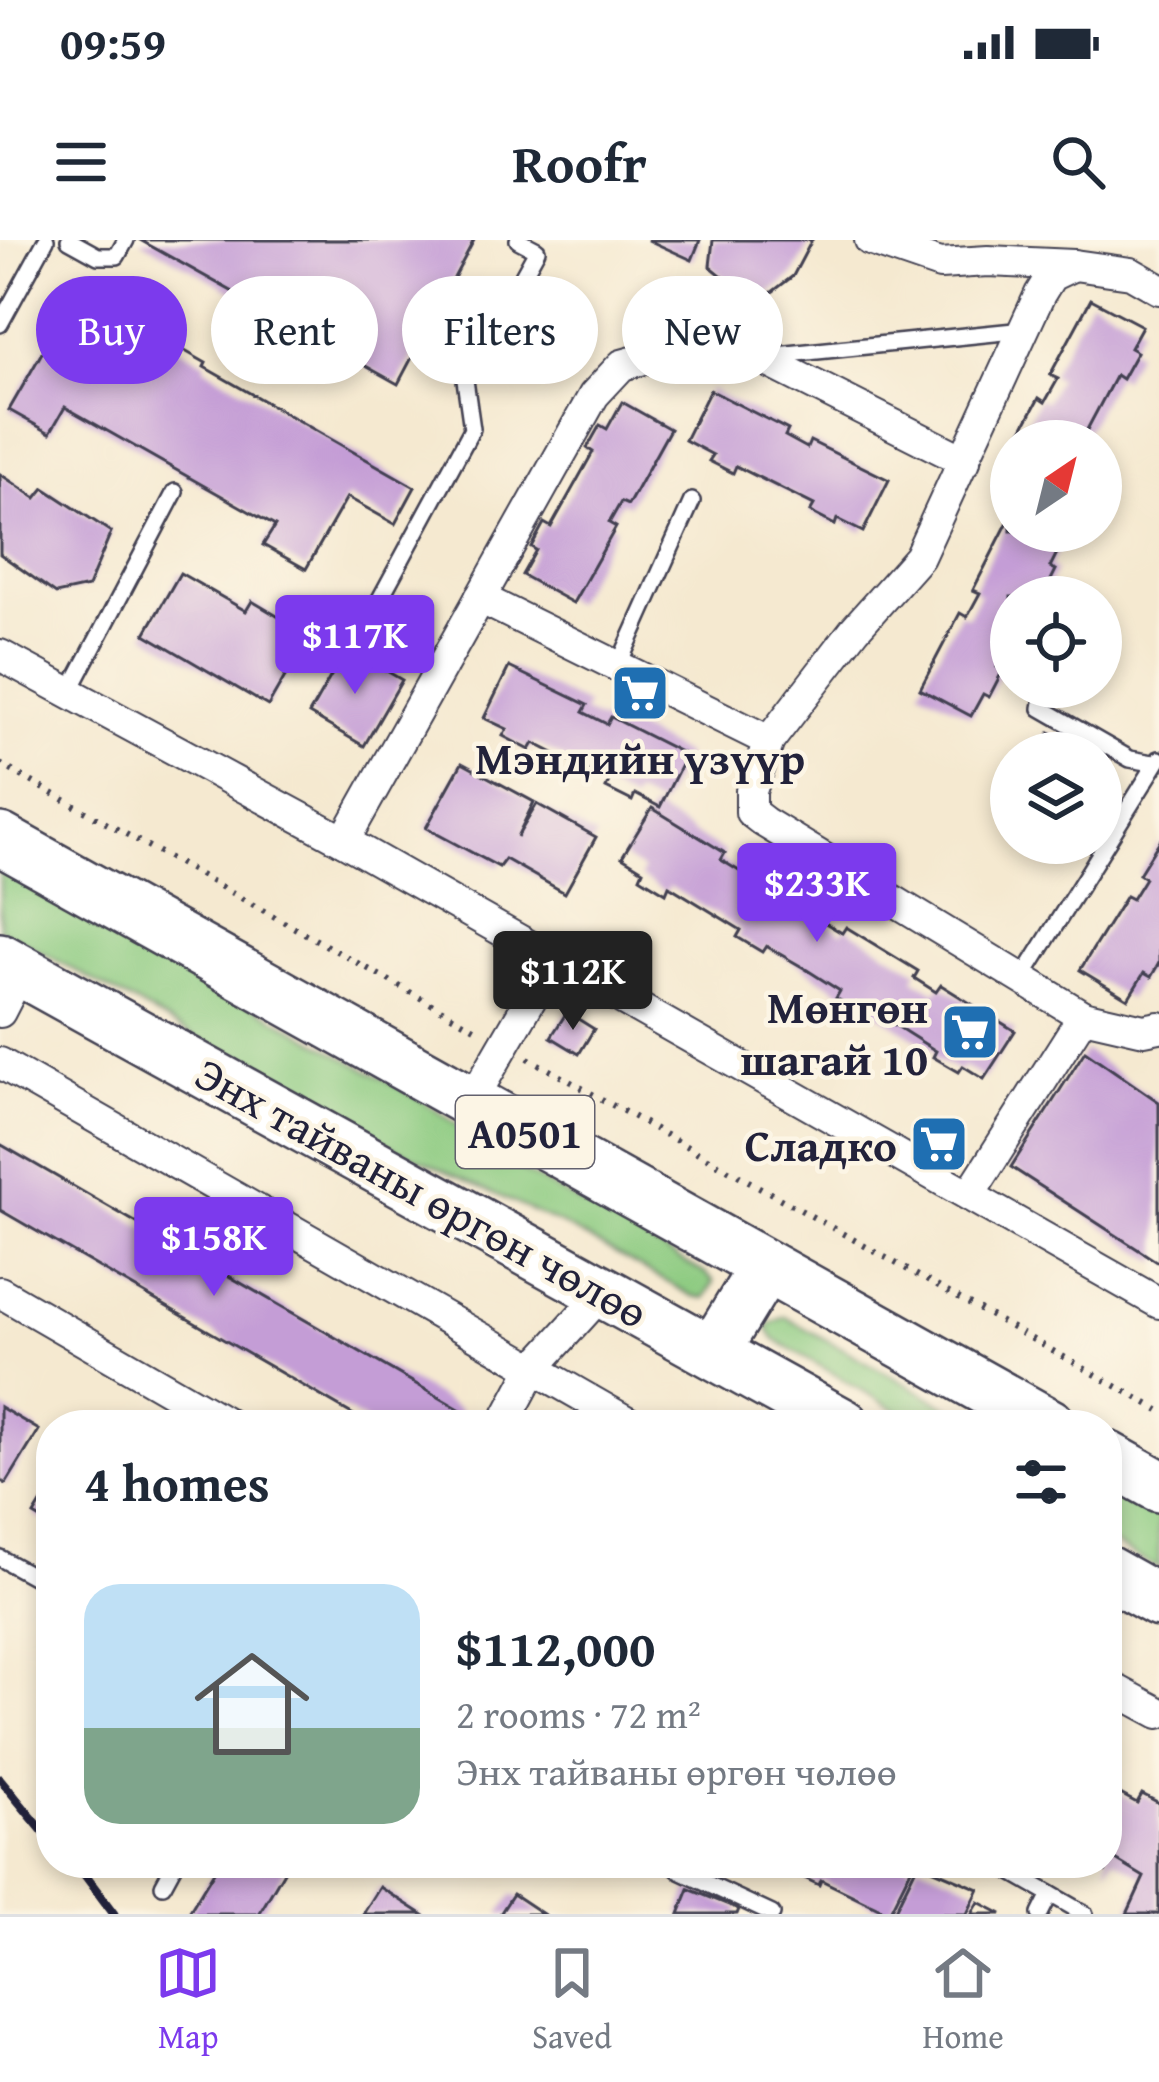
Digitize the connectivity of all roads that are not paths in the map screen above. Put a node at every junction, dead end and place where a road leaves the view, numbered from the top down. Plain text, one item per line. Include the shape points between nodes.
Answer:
1 (46, 240) edge
2 (69, 240) edge
3 (126, 240) edge
4 (518, 240) edge
5 (869, 240) edge
6 (993, 251) edge
7 (1074, 266) junction
8 (1159, 289) edge
9 (0, 324) edge
10 (1024, 330) junction
11 (783, 355) edge
12 (622, 365) edge
13 (783, 369) edge
14 (965, 461) junction
15 (175, 492) dead end
16 (692, 501) dead end
17 (480, 598) junction
18 (374, 610) dead end
19 (0, 655) edge
20 (618, 666) junction
21 (68, 694) junction
22 (1041, 708) edge
23 (769, 741) junction
24 (1156, 761) edge
25 (0, 839) edge
26 (344, 841) junction
27 (554, 959) junction
28 (1023, 977) junction
29 (7, 981) edge
30 (1082, 1016) junction
31 (1159, 1027) edge
32 (0, 1063) edge
33 (471, 1102) junction
34 (970, 1194) junction
35 (765, 1267) junction
36 (604, 1291) junction
37 (0, 1292) edge
38 (1159, 1304) edge
39 (713, 1352) junction
40 (533, 1369) junction
41 (204, 1410) edge
42 (511, 1410) edge
43 (606, 1410) edge
44 (817, 1410) edge
45 (1023, 1410) edge
46 (1122, 1465) edge
47 (1159, 1486) edge
48 (0, 1558) edge
49 (36, 1578) edge
50 (1122, 1580) edge
51 (1159, 1600) edge
52 (1122, 1692) edge
53 (1159, 1713) edge
54 (168, 1878) edge
55 (695, 1878) edge
56 (1022, 1878) edge
57 (164, 1885) dead end
58 (1050, 1894) junction
59 (772, 1914) edge
60 (1040, 1914) edge
61 (1085, 1914) edge

1 - 9 lane
2 - 3 lane via 98,256 117,256
4 - 18 lane via 537,250 465,380 472,429
5 - 6 street via 940,265
6 - 7 street
7 - 8 street via 1131,273
7 - 10 street via 1051,276
10 - 11 lane
10 - 14 street
12 - 17 street via 594,394
13 - 14 street
14 - 23 street via 919,557
15 - 21 lane
16 - 20 lane
17 - 20 street
17 - 26 street
19 - 21 street
20 - 23 street
21 - 26 street
22 - 24 lane via 1130,759
23 - 28 street via 751,812
24 - 28 lane
25 - 33 highway, A0501
26 - 27 street
27 - 33 street
27 - 34 street
28 - 30 street
29 - 36 highway, Энх тайваны өргөн чөлөө / A0501
30 - 31 street
30 - 34 street
32 - 40 street
33 - 35 highway, A0501
34 - 38 street
35 - 39 highway
35 - 45 highway, A0501
36 - 39 highway, Энх тайваны өргөн чөлөө / A0501
36 - 40 street
37 - 41 street
39 - 44 highway, Энх тайваны өргөн чөлөө / A0501
40 - 42 street
40 - 43 street
46 - 47 highway
48 - 49 lane
50 - 51 highway
52 - 53 street
54 - 57 lane
55 - 59 lane
56 - 58 lane
58 - 60 lane
58 - 61 lane

